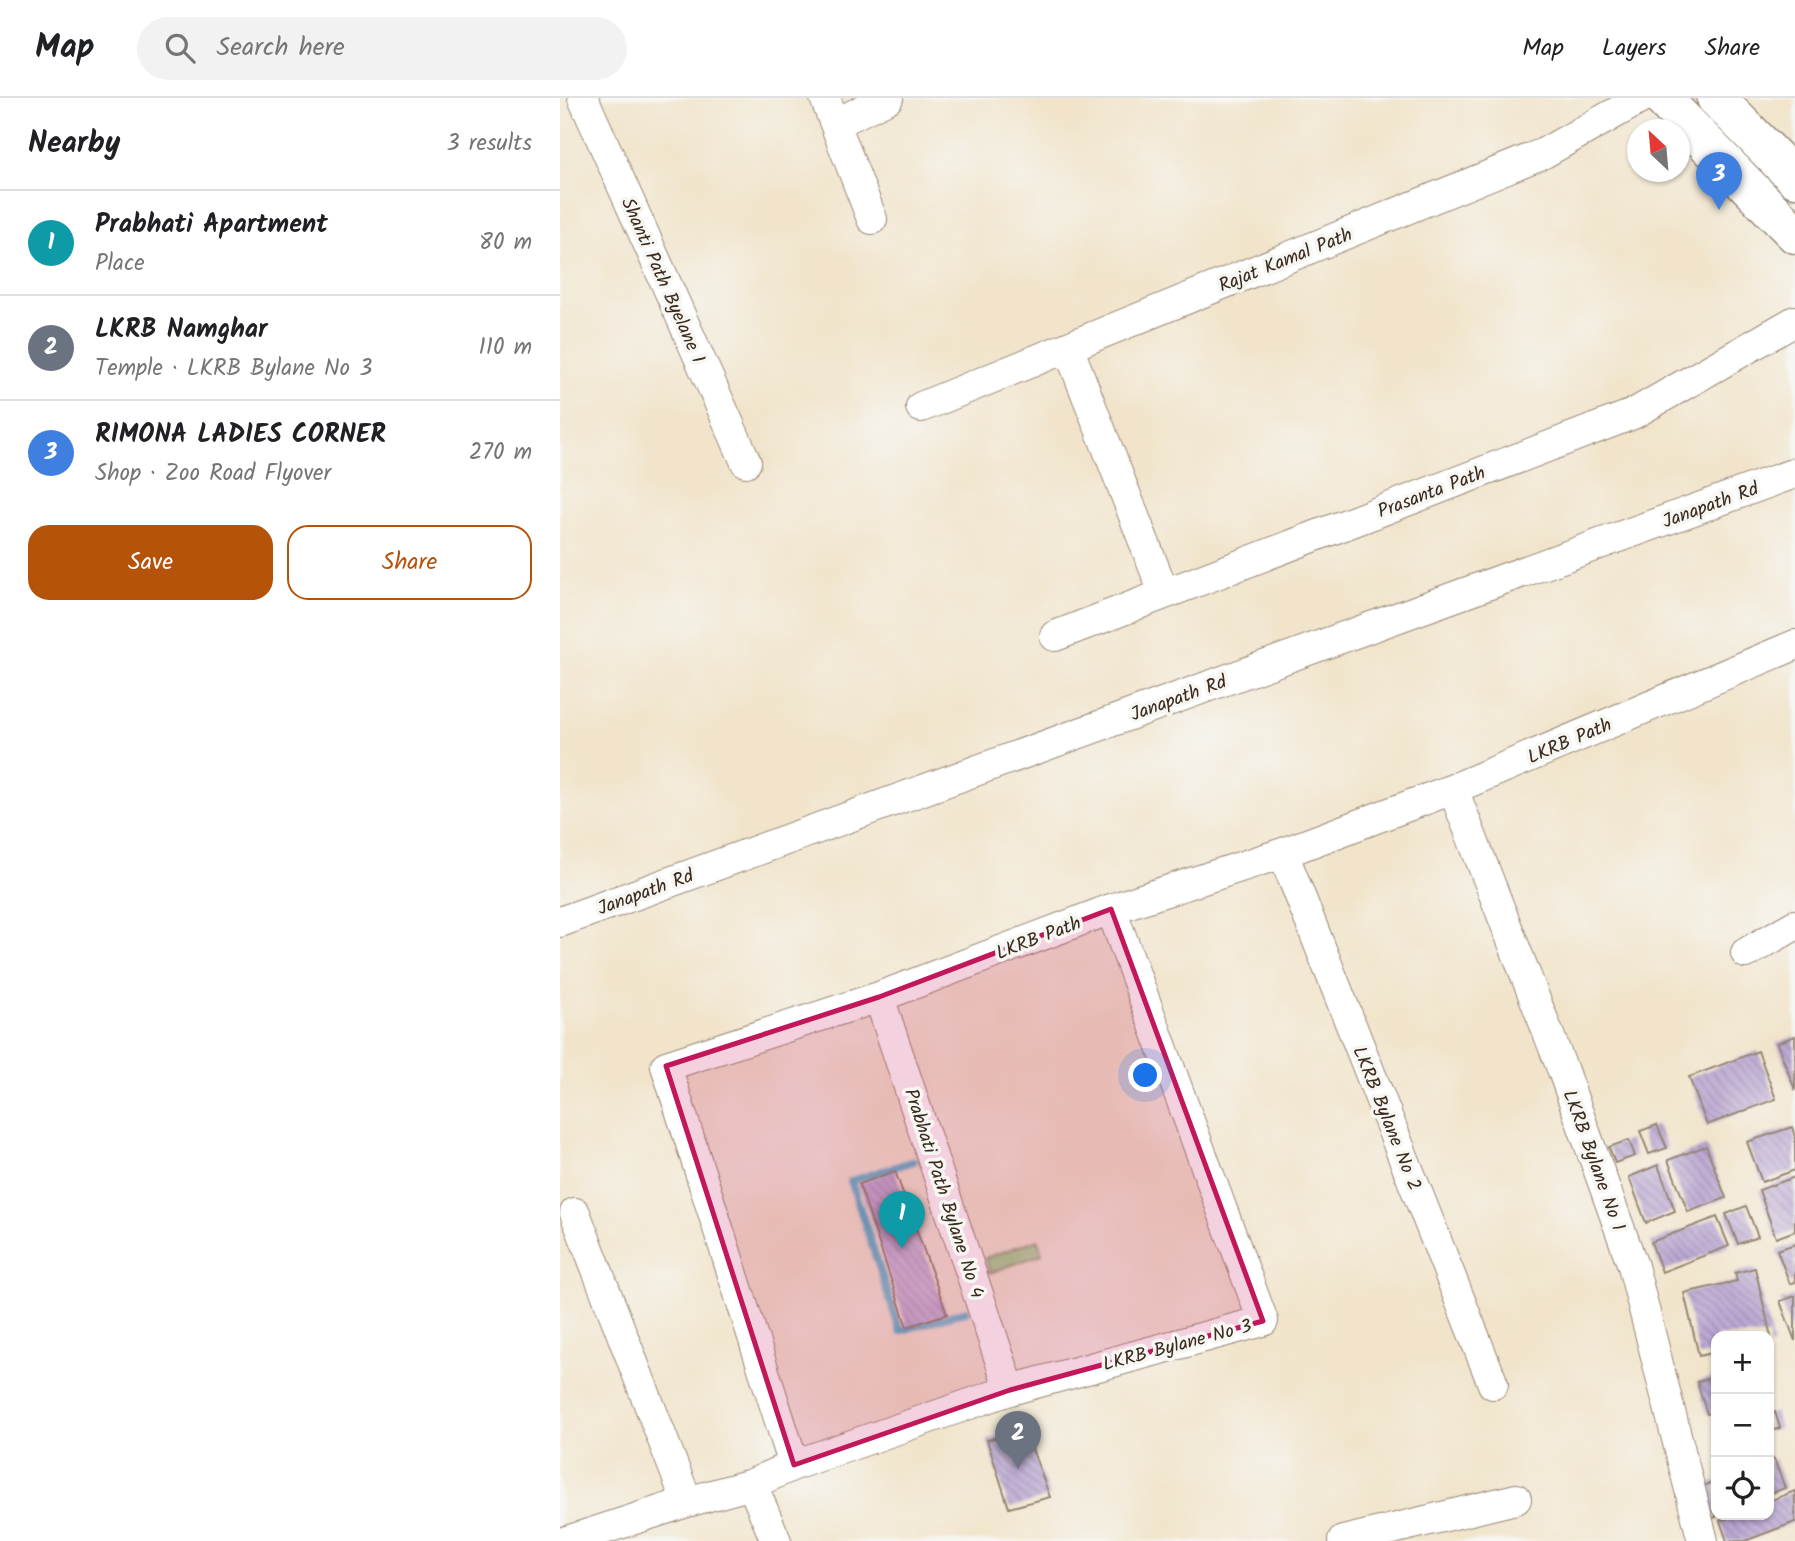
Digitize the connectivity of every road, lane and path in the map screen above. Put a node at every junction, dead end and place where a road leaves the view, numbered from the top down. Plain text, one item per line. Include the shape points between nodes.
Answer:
1 (583, 98) edge
2 (888, 98) edge
3 (1642, 98) edge
4 (1662, 98) edge
5 (1687, 98) edge
6 (1716, 98) edge
7 (1739, 98) edge
8 (830, 111) edge
9 (1795, 154) edge
10 (1795, 178) edge
11 (1795, 208) edge
12 (872, 219) dead end
13 (1795, 234) edge
14 (1795, 321) edge
15 (1068, 347) junction
16 (921, 407) dead end
17 (746, 462) dead end
18 (1795, 473) edge
19 (1164, 593) junction
20 (1055, 636) dead end
21 (1795, 645) edge
22 (1453, 789) junction
23 (1283, 853) junction
24 (1111, 909) junction
25 (560, 922) edge
26 (1795, 925) edge
27 (1746, 953) dead end
28 (879, 997) junction
29 (575, 1213) dead end
30 (1493, 1384) dead end
31 (1010, 1390) junction
32 (794, 1465) junction
33 (752, 1484) junction
34 (1516, 1499) dead end
35 (687, 1502) junction
36 (567, 1541) edge
37 (776, 1541) edge
38 (1343, 1541) edge
39 (1703, 1541) edge

1 - 17 street, Shanti Path Byelane 1
2 - 8 street
3 - 15 street, Rajat Kamal Path via 1544,153
4 - 13 street
5 - 11 street
6 - 10 street
7 - 9 street
8 - 12 street
14 - 19 street, Prasanta Path via 1633,414
15 - 16 street, Rajat Kamal Path
15 - 19 street
18 - 25 street, Janapath Rd
19 - 20 street, Prasanta Path
21 - 22 street, LKRB Path
22 - 23 street, LKRB Path
22 - 39 street, LKRB Bylane No 1 via 1633,1266
23 - 24 street, LKRB Path
23 - 30 street, LKRB Bylane No 2
24 - 28 street, LKRB Path
24 - 31 street, LKRB Bylane No 3 via 1263,1321
26 - 27 street
28 - 31 street, Prabhati Path Bylane No 4
28 - 32 street, LKRB Path via 666,1066
29 - 35 street
31 - 32 street, LKRB Bylane No 3
32 - 33 street, LKRB Bylane No 3
33 - 35 street, LKRB Bylane No 3
33 - 37 street
34 - 38 street
35 - 36 street, LKRB Bylane No 3

